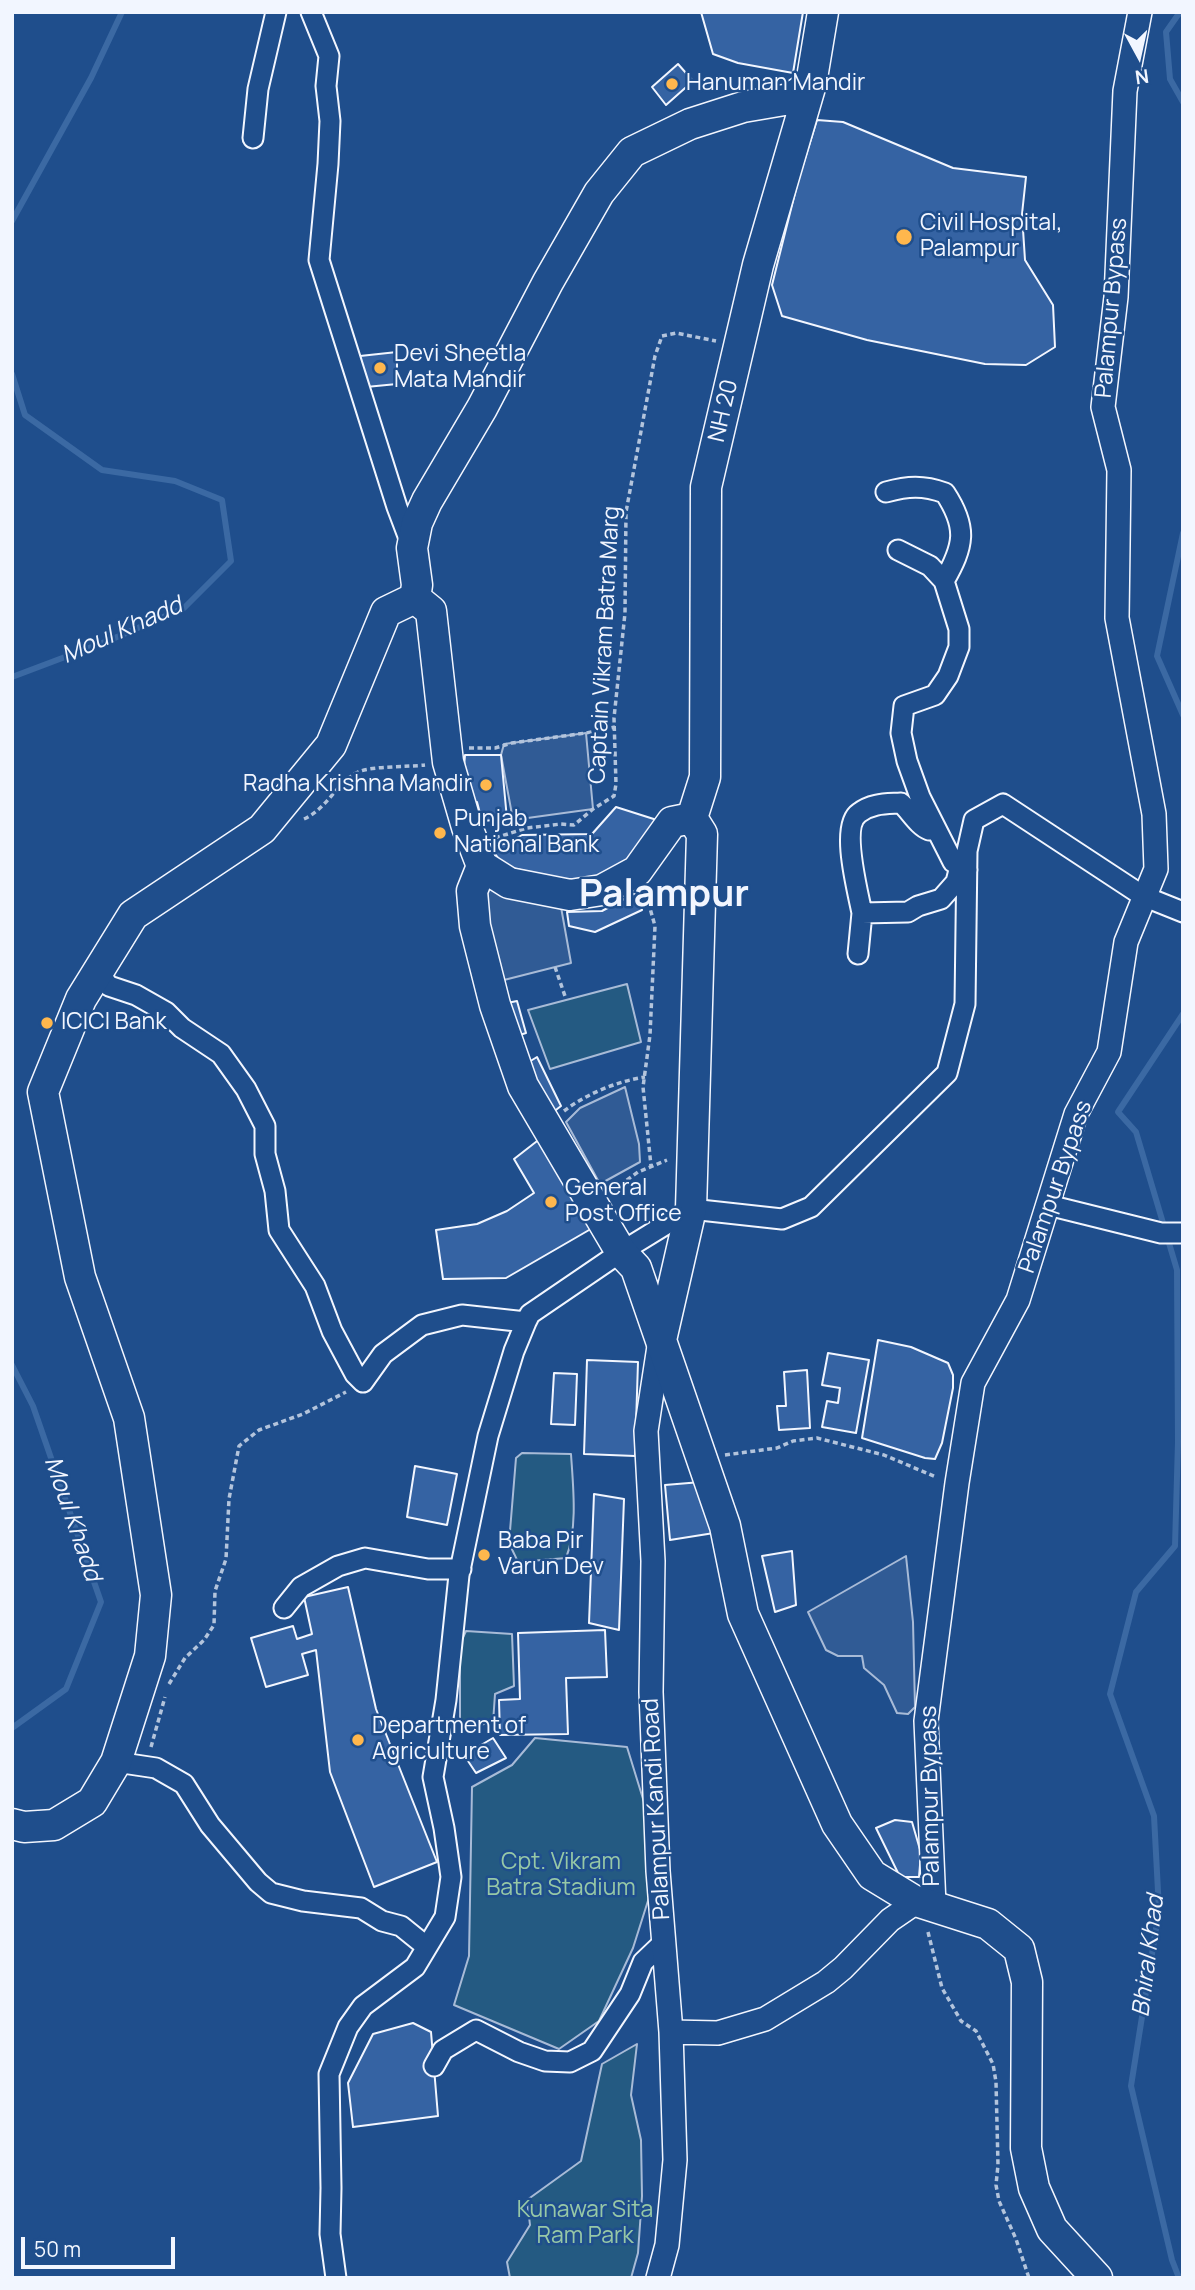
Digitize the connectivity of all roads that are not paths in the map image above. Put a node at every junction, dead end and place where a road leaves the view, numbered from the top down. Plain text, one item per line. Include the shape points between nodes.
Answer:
1 (276, 12) edge
2 (311, 12) edge
3 (823, 12) edge
4 (1140, 12) edge
5 (811, 84) junction
6 (253, 138) dead end
7 (886, 492) dead end
8 (412, 548) junction
9 (898, 550) dead end
10 (944, 581) junction
11 (415, 598) junction
12 (692, 818) junction
13 (940, 834) junction
14 (487, 852) junction
15 (964, 868) junction
16 (1143, 896) junction
17 (1183, 912) edge
18 (862, 913) junction
19 (858, 954) dead end
20 (98, 972) junction
21 (1048, 1205) junction
22 (691, 1209) junction
23 (1183, 1233) edge
24 (621, 1252) junction
25 (526, 1322) junction
26 (660, 1340) junction
27 (461, 1569) junction
28 (284, 1608) dead end
29 (131, 1764) junction
30 (12, 1824) edge
31 (924, 1902) junction
32 (664, 1942) junction
33 (427, 1947) junction
34 (671, 2032) junction
35 (434, 2066) dead end
36 (336, 2278) edge
37 (658, 2278) edge
38 (1097, 2278) edge

1 - 6 street via 258,89
2 - 8 street via 329,56 329,142 319,260
3 - 5 main road, NH 20
4 - 16 street, Palampur Bypass via 1125,91 1116,297 1103,407 1119,470 1117,618 1153,814 1156,869
5 - 8 main road via 790,99 743,107 690,124 632,152 599,193 575,234 427,501
5 - 12 main road, NH 20 via 758,265 706,488 705,777
7 - 10 street via 912,485 932,488 945,493 954,506 961,523 958,551
8 - 11 main road
9 - 10 street via 930,566
10 - 13 street via 959,629 959,647 935,695 904,706 901,733 920,797
11 - 14 main road via 431,611 447,755 467,827
11 - 20 main road via 386,612 331,746 262,829 133,915
12 - 14 main road via 672,822 636,871 602,890 570,895 509,883
12 - 22 main road via 702,834
13 - 15 street via 953,862
13 - 18 street via 923,828 901,803 876,804 857,814 850,828
14 - 24 main road via 472,891 475,926 495,1005 523,1086
15 - 16 street via 974,820 1003,804
15 - 18 street via 941,899 908,912
15 - 22 street via 965,1004 947,1073 811,1207 782,1219
16 - 17 street
16 - 21 street, Palampur Bypass via 1126,942 1109,1052 1076,1114
18 - 19 street
20 - 25 street via 109,986 166,1012 221,1054 246,1090 265,1126 265,1154 279,1230 315,1286 332,1331 363,1382 383,1354 422,1325 462,1315
20 - 29 main road via 81,999 43,1092 80,1277 129,1418 156,1595
21 - 23 street via 1127,1226
21 - 31 street, Palampur Bypass via 1018,1300 973,1383 926,1721
22 - 24 street
22 - 26 main road
24 - 25 street via 530,1314
24 - 26 main road via 636,1268
25 - 27 street via 488,1436
26 - 31 main road via 725,1526 743,1615 837,1824 872,1875
26 - 32 street, Palampur Kandi Road via 646,1431 653,1561 651,1692
27 - 28 street via 428,1569 365,1558 338,1566 301,1587
27 - 33 street via 433,1777 451,1877 444,1917
29 - 30 main road via 92,1802 54,1825
29 - 33 street via 156,1768 184,1784 210,1825 271,1893 361,1908 401,1926
31 - 34 street via 890,1920 826,1982 765,2019 718,2033
31 - 38 main road via 988,1924 1019,1949 1027,1982 1026,2148 1034,2188 1052,2229
32 - 34 street, Palampur Kandi Road
32 - 35 street via 643,1962 630,1994 592,2051 570,2062 545,2062 476,2030 443,2050
33 - 36 street via 415,1966 363,2006 348,2027 329,2074 330,2234
34 - 37 street, Palampur Kandi Road via 675,2160 667,2245

